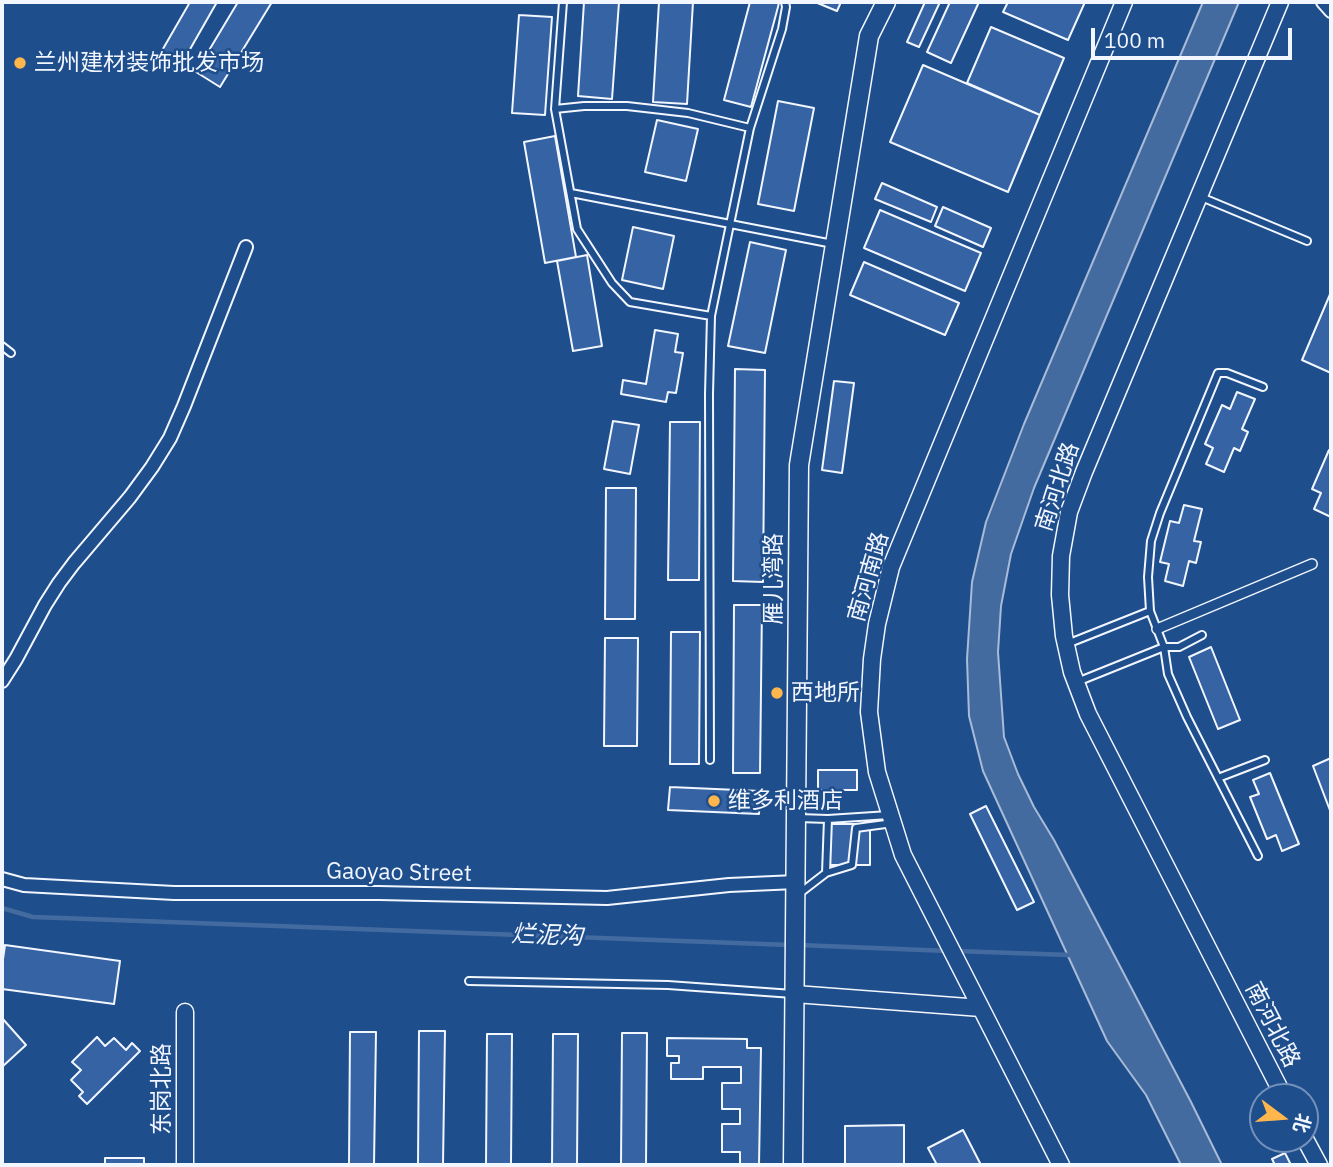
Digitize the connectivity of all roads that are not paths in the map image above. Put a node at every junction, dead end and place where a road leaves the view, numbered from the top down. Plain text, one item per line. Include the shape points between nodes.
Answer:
1 (563, 2) edge
2 (785, 2) edge
3 (886, 2) edge
4 (1124, 2) edge
5 (1280, 2) edge
6 (1323, 2) edge
7 (1331, 11) edge
8 (555, 109) junction
9 (750, 128) junction
10 (571, 192) junction
11 (1199, 196) junction
12 (731, 224) junction
13 (1307, 241) dead end
14 (835, 244) junction
15 (246, 247) dead end
16 (711, 316) junction
17 (2, 346) edge
18 (11, 353) dead end
19 (1263, 387) dead end
20 (1312, 564) dead end
21 (1150, 611) junction
22 (1157, 629) junction
23 (1202, 635) dead end
24 (1066, 645) junction
25 (1164, 647) junction
26 (2, 681) edge
27 (1076, 682) junction
28 (710, 760) dead end
29 (1265, 760) dead end
30 (1218, 778) junction
31 (796, 818) junction
32 (828, 819) junction
33 (892, 819) junction
34 (1258, 856) dead end
35 (826, 873) junction
36 (2, 879) edge
37 (796, 889) junction
38 (469, 981) dead end
39 (795, 988) junction
40 (979, 1003) junction
41 (185, 1012) dead end
42 (1277, 1083) edge
43 (185, 1165) edge
44 (793, 1165) edge
45 (1061, 1165) edge

1 - 8 lane
2 - 9 lane via 782,29
3 - 14 main road, 雁儿湾路 via 869,36
4 - 33 street, 南河南路 via 891,567 877,624 869,712 877,772
5 - 11 street, 南河北路
6 - 7 street
8 - 9 lane via 626,106 688,113
8 - 10 lane
9 - 12 lane
10 - 12 lane
10 - 16 lane via 577,229 630,302
11 - 13 lane
11 - 24 street, 南河北路 via 1069,512 1060,556
12 - 14 lane
12 - 16 lane
14 - 31 main road, 雁儿湾路 via 799,465
15 - 26 street via 170,438 130,497 59,583
16 - 28 lane
17 - 18 lane
19 - 21 lane via 1218,373 1151,541
20 - 22 street
21 - 22 lane
21 - 24 lane
22 - 25 lane
23 - 25 lane via 1179,646
24 - 27 street, 南河北路
25 - 27 lane
25 - 30 lane via 1168,674
27 - 42 street, 南河北路 via 1087,714
29 - 30 lane
30 - 34 lane
31 - 32 lane
31 - 37 main road, 雁儿湾路
32 - 33 lane
32 - 35 lane
33 - 35 lane via 856,828 852,865
33 - 40 street, 南河南路 via 903,855
35 - 37 lane
36 - 37 street, Gaoyao Street via 43,886 174,893 607,898 690,888
37 - 39 main road, 雁儿湾路
38 - 39 lane
39 - 40 street
39 - 44 main road, 雁儿湾路
40 - 45 street, 南河南路
41 - 43 street, 东岗北路

